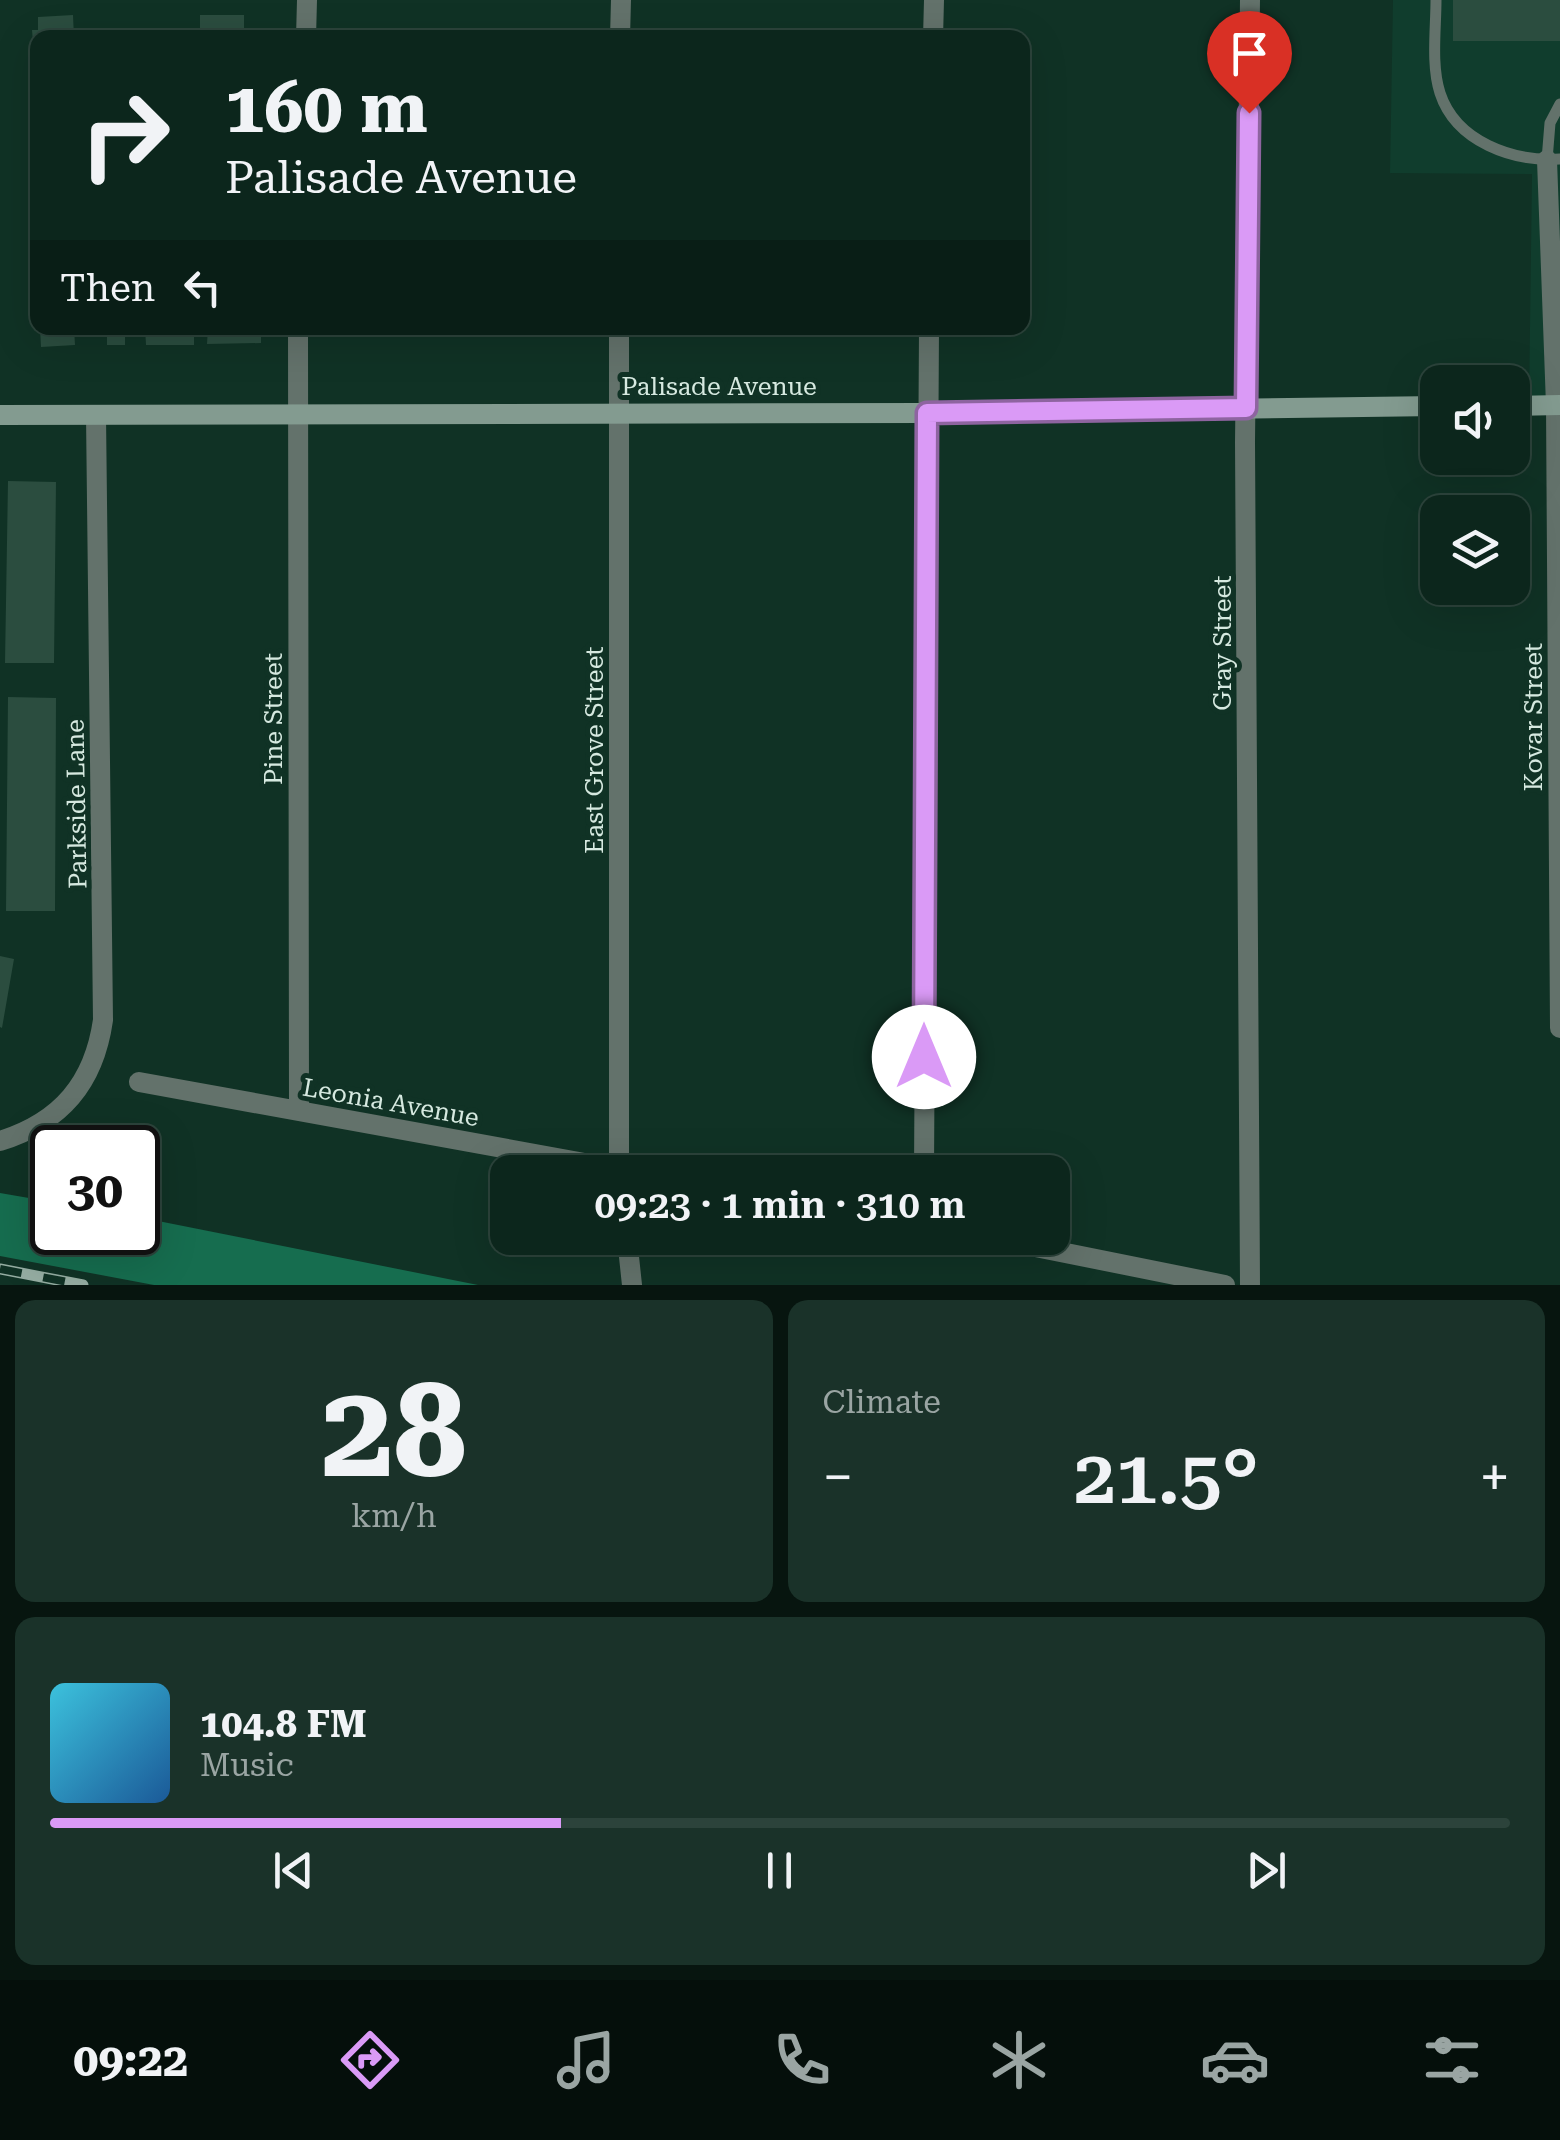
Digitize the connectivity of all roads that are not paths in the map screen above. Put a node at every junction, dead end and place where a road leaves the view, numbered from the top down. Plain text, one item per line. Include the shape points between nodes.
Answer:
1 (307, 0) edge
2 (621, 0) edge
3 (934, 0) edge
4 (1250, 0) edge
5 (1436, 0) edge
6 (306, 30) edge
7 (620, 30) edge
8 (934, 30) edge
9 (1560, 104) edge
10 (1553, 160) edge
11 (298, 335) edge
12 (618, 335) edge
13 (929, 335) edge
14 (1558, 405) edge
15 (1420, 406) edge
16 (1530, 406) edge
17 (1246, 408) junction
18 (618, 411) junction
19 (296, 412) junction
20 (927, 413) junction
21 (0, 415) edge
22 (96, 416) junction
23 (1560, 1028) edge
24 (139, 1082) dead end
25 (300, 1111) junction
26 (0, 1142) edge
27 (534, 1155) edge
28 (624, 1155) edge
29 (924, 1155) edge
30 (1070, 1254) edge
31 (628, 1255) edge
32 (632, 1285) edge
33 (1226, 1285) edge
34 (1250, 1285) edge

1 - 6 street
2 - 7 street
3 - 8 street
4 - 17 street, Gray Street
5 - 10 lane via 1439,91 1447,108 1492,149
9 - 10 lane via 1550,123
10 - 14 street, Kovar Street
11 - 19 street, Pine Street
12 - 18 street, East Grove Street
13 - 20 street
14 - 16 street
14 - 23 street, Kovar Street
15 - 17 street, Palisade Avenue
17 - 20 street, Palisade Avenue
17 - 34 street, Gray Street
18 - 19 street, Palisade Avenue
18 - 20 street, Palisade Avenue
18 - 28 street, East Grove Street
19 - 22 street, Palisade Avenue
19 - 25 street, Pine Street
20 - 29 street
21 - 22 street, Palisade Avenue
22 - 26 street, Parkside Lane via 103,1020 92,1065 74,1097 45,1122
24 - 25 street, Leonia Avenue
25 - 27 street, Leonia Avenue
30 - 33 street
31 - 32 street

